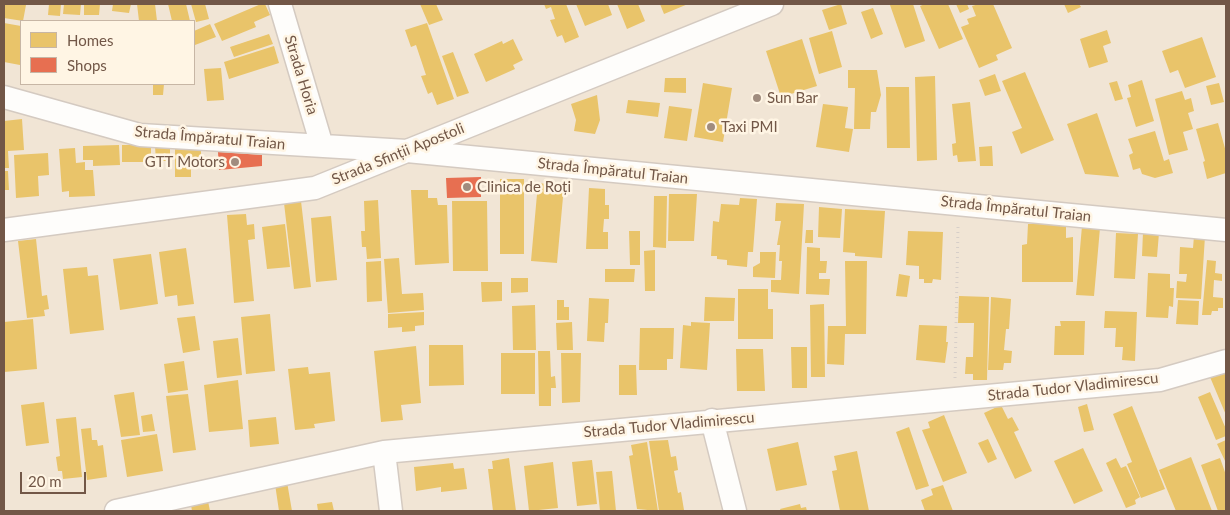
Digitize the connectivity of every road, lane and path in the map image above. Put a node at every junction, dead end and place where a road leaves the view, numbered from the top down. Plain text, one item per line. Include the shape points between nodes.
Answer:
1 (280, 4) edge
2 (772, 4) edge
3 (4, 97) edge
4 (322, 146) junction
5 (407, 151) junction
6 (959, 204) junction
7 (4, 230) edge
8 (1226, 230) edge
9 (1226, 361) edge
10 (955, 399) junction
11 (712, 420) junction
12 (384, 452) junction
13 (116, 511) edge
14 (391, 511) edge
15 (735, 511) edge

1 - 4 street, Strada Horia
2 - 5 street, Strada Sfinții Apostoli
3 - 4 street, Strada Împăratul Traian via 140,135
4 - 5 street, Strada Împăratul Traian
5 - 6 street, Strada Împăratul Traian
5 - 7 street, Strada Sfinții Apostoli via 315,188
6 - 8 street, Strada Împăratul Traian
6 - 10 path
9 - 10 street, Strada Tudor Vladimirescu via 1160,380
10 - 11 street, Strada Tudor Vladimirescu
11 - 12 street, Strada Tudor Vladimirescu
11 - 15 street
12 - 13 street, Strada Tudor Vladimirescu
12 - 14 street

